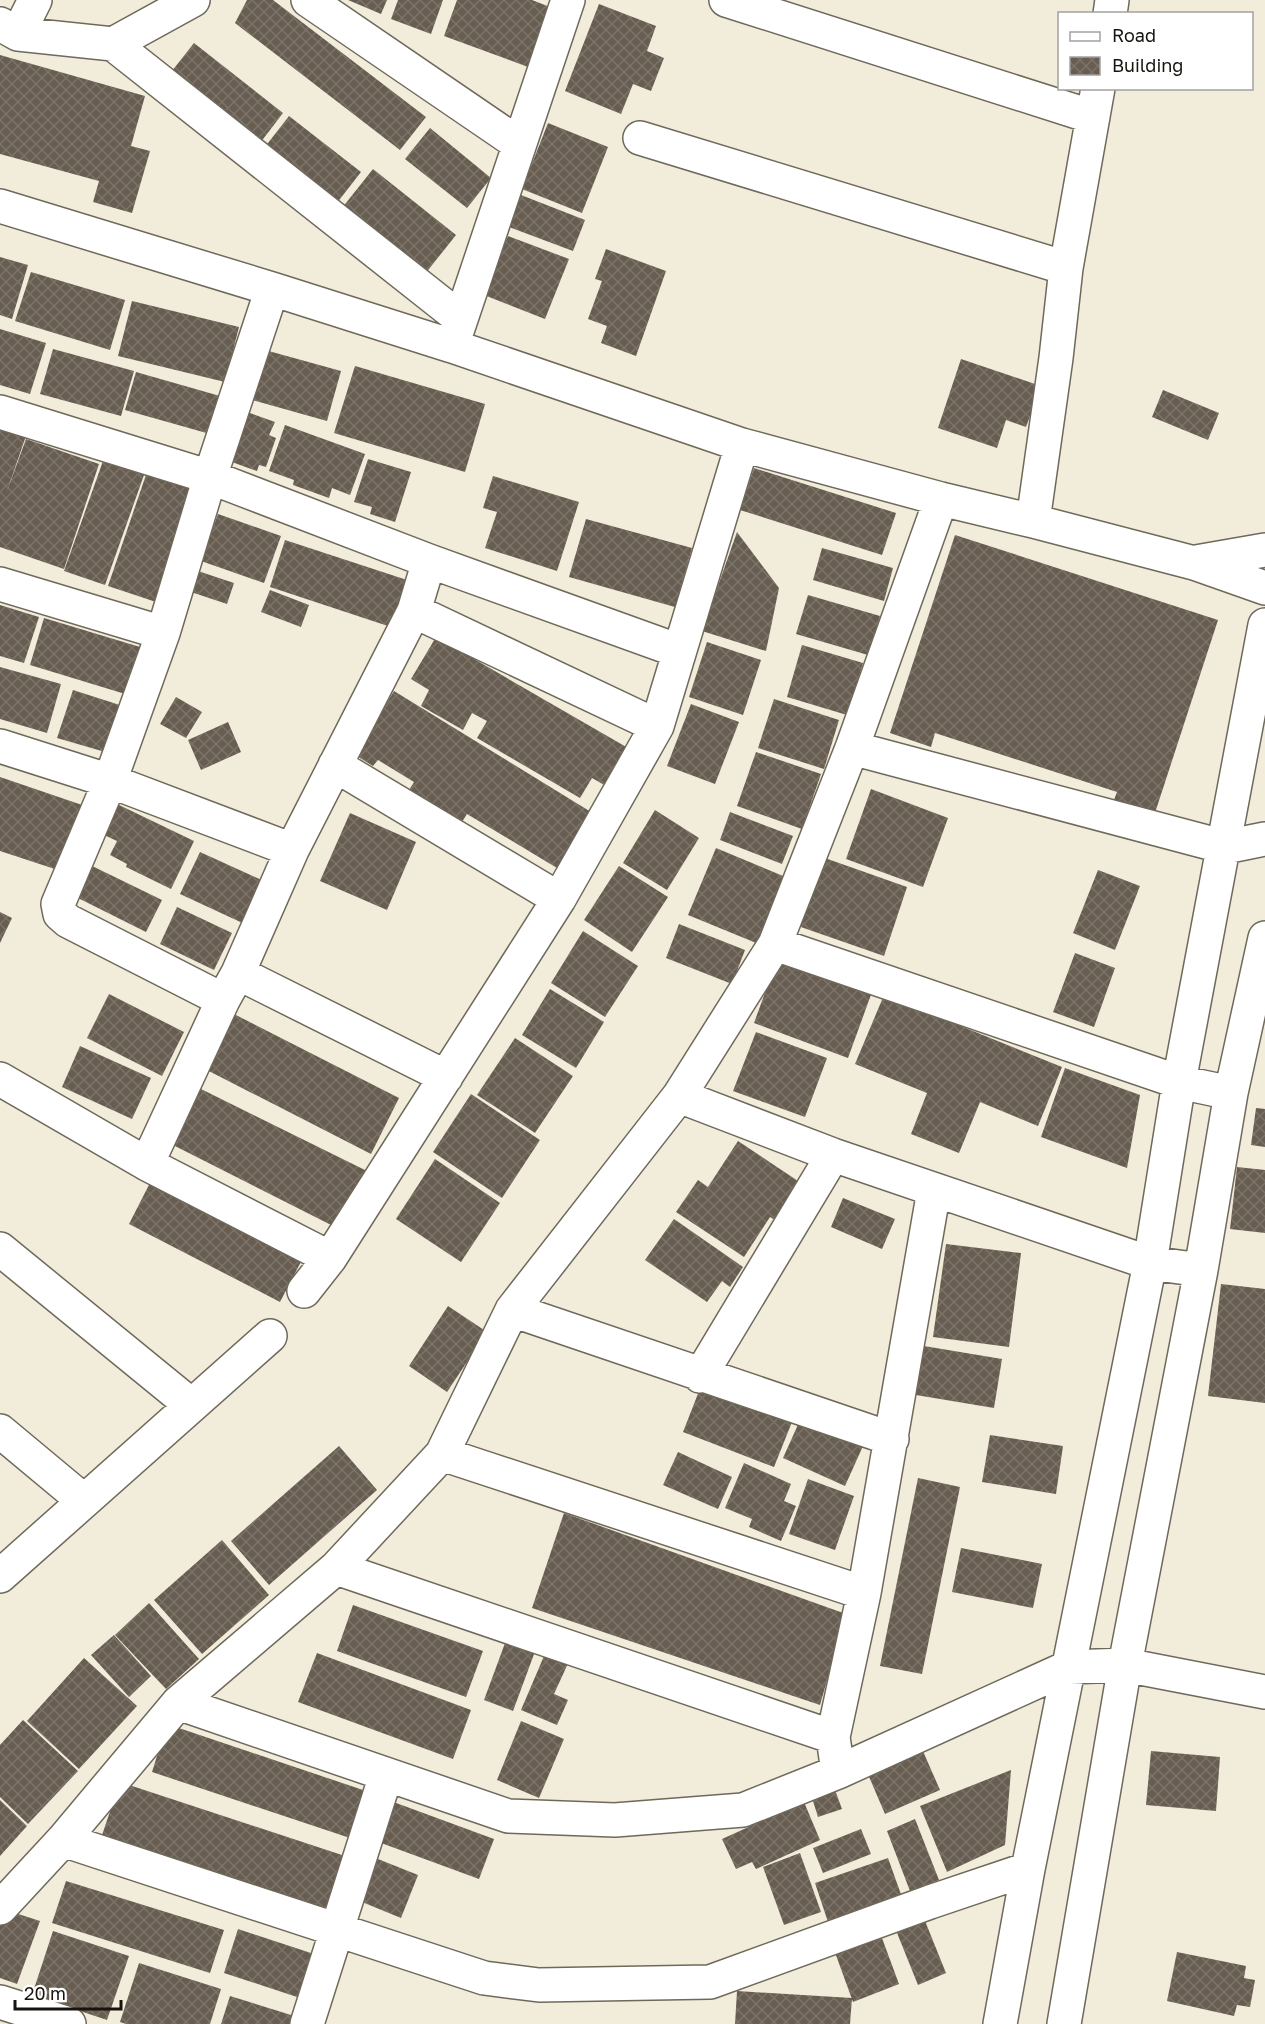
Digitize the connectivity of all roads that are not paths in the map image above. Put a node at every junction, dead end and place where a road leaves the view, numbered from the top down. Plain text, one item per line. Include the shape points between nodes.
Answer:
1 (34, 0) edge
2 (194, 0) edge
3 (308, 0) edge
4 (568, 0) edge
5 (726, 0) edge
6 (9, 29) edge
7 (114, 44) junction
8 (1095, 103) edge
9 (640, 138) dead end
10 (519, 144) junction
11 (0, 206) edge
12 (1066, 268) junction
13 (272, 289) junction
14 (456, 332) junction
15 (0, 412) edge
16 (742, 446) junction
17 (210, 477) junction
18 (941, 500) junction
19 (1032, 521) junction
20 (1265, 550) edge
21 (429, 561) junction
22 (1194, 563) junction
23 (0, 584) edge
24 (1265, 588) edge
25 (414, 611) junction
26 (1265, 625) edge
27 (163, 633) junction
28 (679, 651) junction
29 (657, 726) junction
30 (0, 746) edge
31 (852, 748) junction
32 (335, 765) junction
33 (110, 781) junction
34 (1265, 839) edge
35 (1225, 847) junction
36 (292, 850) junction
37 (559, 899) junction
38 (1265, 938) edge
39 (775, 944) junction
40 (231, 986) junction
41 (446, 1077) junction
42 (0, 1079) edge
43 (1179, 1082) junction
44 (1231, 1093) junction
45 (679, 1096) junction
46 (833, 1155) junction
47 (147, 1164) junction
48 (934, 1190) junction
49 (0, 1249) edge
50 (330, 1258) junction
51 (1150, 1263) junction
52 (1201, 1270) junction
53 (304, 1291) dead end
54 (512, 1310) junction
55 (270, 1336) dead end
56 (700, 1376) junction
57 (191, 1405) junction
58 (0, 1431) edge
59 (892, 1439) junction
60 (442, 1454) junction
61 (84, 1501) junction
62 (336, 1568) junction
63 (0, 1576) edge
64 (864, 1593) junction
65 (1125, 1665) junction
66 (1069, 1667) junction
67 (1265, 1692) edge
68 (178, 1703) junction
69 (833, 1737) junction
70 (838, 1772) junction
71 (386, 1775) junction
72 (63, 1840) junction
73 (1028, 1869) junction
74 (0, 1908) edge
75 (336, 1930) junction
76 (0, 2002) edge
77 (69, 2024) edge
78 (307, 2024) edge
79 (1000, 2024) edge
80 (1064, 2024) edge

1 - 6 street
2 - 7 street
3 - 10 street
4 - 10 street
5 - 8 street
6 - 7 street
7 - 14 street
8 - 12 street
9 - 12 street
10 - 14 street
11 - 13 street
12 - 19 street
13 - 14 street
13 - 17 street
14 - 16 street
15 - 17 street
16 - 18 street
16 - 28 street
17 - 21 street
17 - 27 street
18 - 19 street
18 - 31 street
19 - 22 street
20 - 22 street
21 - 25 street
21 - 28 street
22 - 24 street
23 - 27 street
25 - 29 street
25 - 32 street
26 - 35 street
27 - 33 street
28 - 29 street
29 - 37 street
30 - 33 street
31 - 35 street
31 - 39 street
32 - 36 street
32 - 37 street
33 - 36 street
33 - 40 street via 58,904 60,914 68,921
34 - 35 street
35 - 43 street
36 - 40 street
37 - 41 street
38 - 44 street
39 - 43 street
39 - 45 street
40 - 41 street
40 - 47 street
41 - 50 street
42 - 47 street
43 - 44 street
43 - 51 street
44 - 52 street
45 - 46 street
45 - 54 street
46 - 48 street
46 - 56 street
47 - 50 street
48 - 51 street
48 - 59 street
49 - 57 street
50 - 53 street
51 - 52 street
51 - 66 street
52 - 65 street
54 - 56 street
54 - 60 street
55 - 57 street
56 - 59 street
57 - 61 street
58 - 61 street
59 - 64 street
60 - 62 street
60 - 64 street
61 - 63 street
62 - 68 street
62 - 69 street
64 - 69 street
65 - 66 street
65 - 67 street
65 - 80 street
66 - 70 street
66 - 73 street
68 - 71 street
68 - 72 street
69 - 70 street
70 - 71 street via 743,1810 615,1820 508,1816
71 - 75 street
72 - 74 street
72 - 75 street
73 - 75 street via 710,1982 539,1985 484,1978
73 - 79 street
75 - 78 street
76 - 77 street

